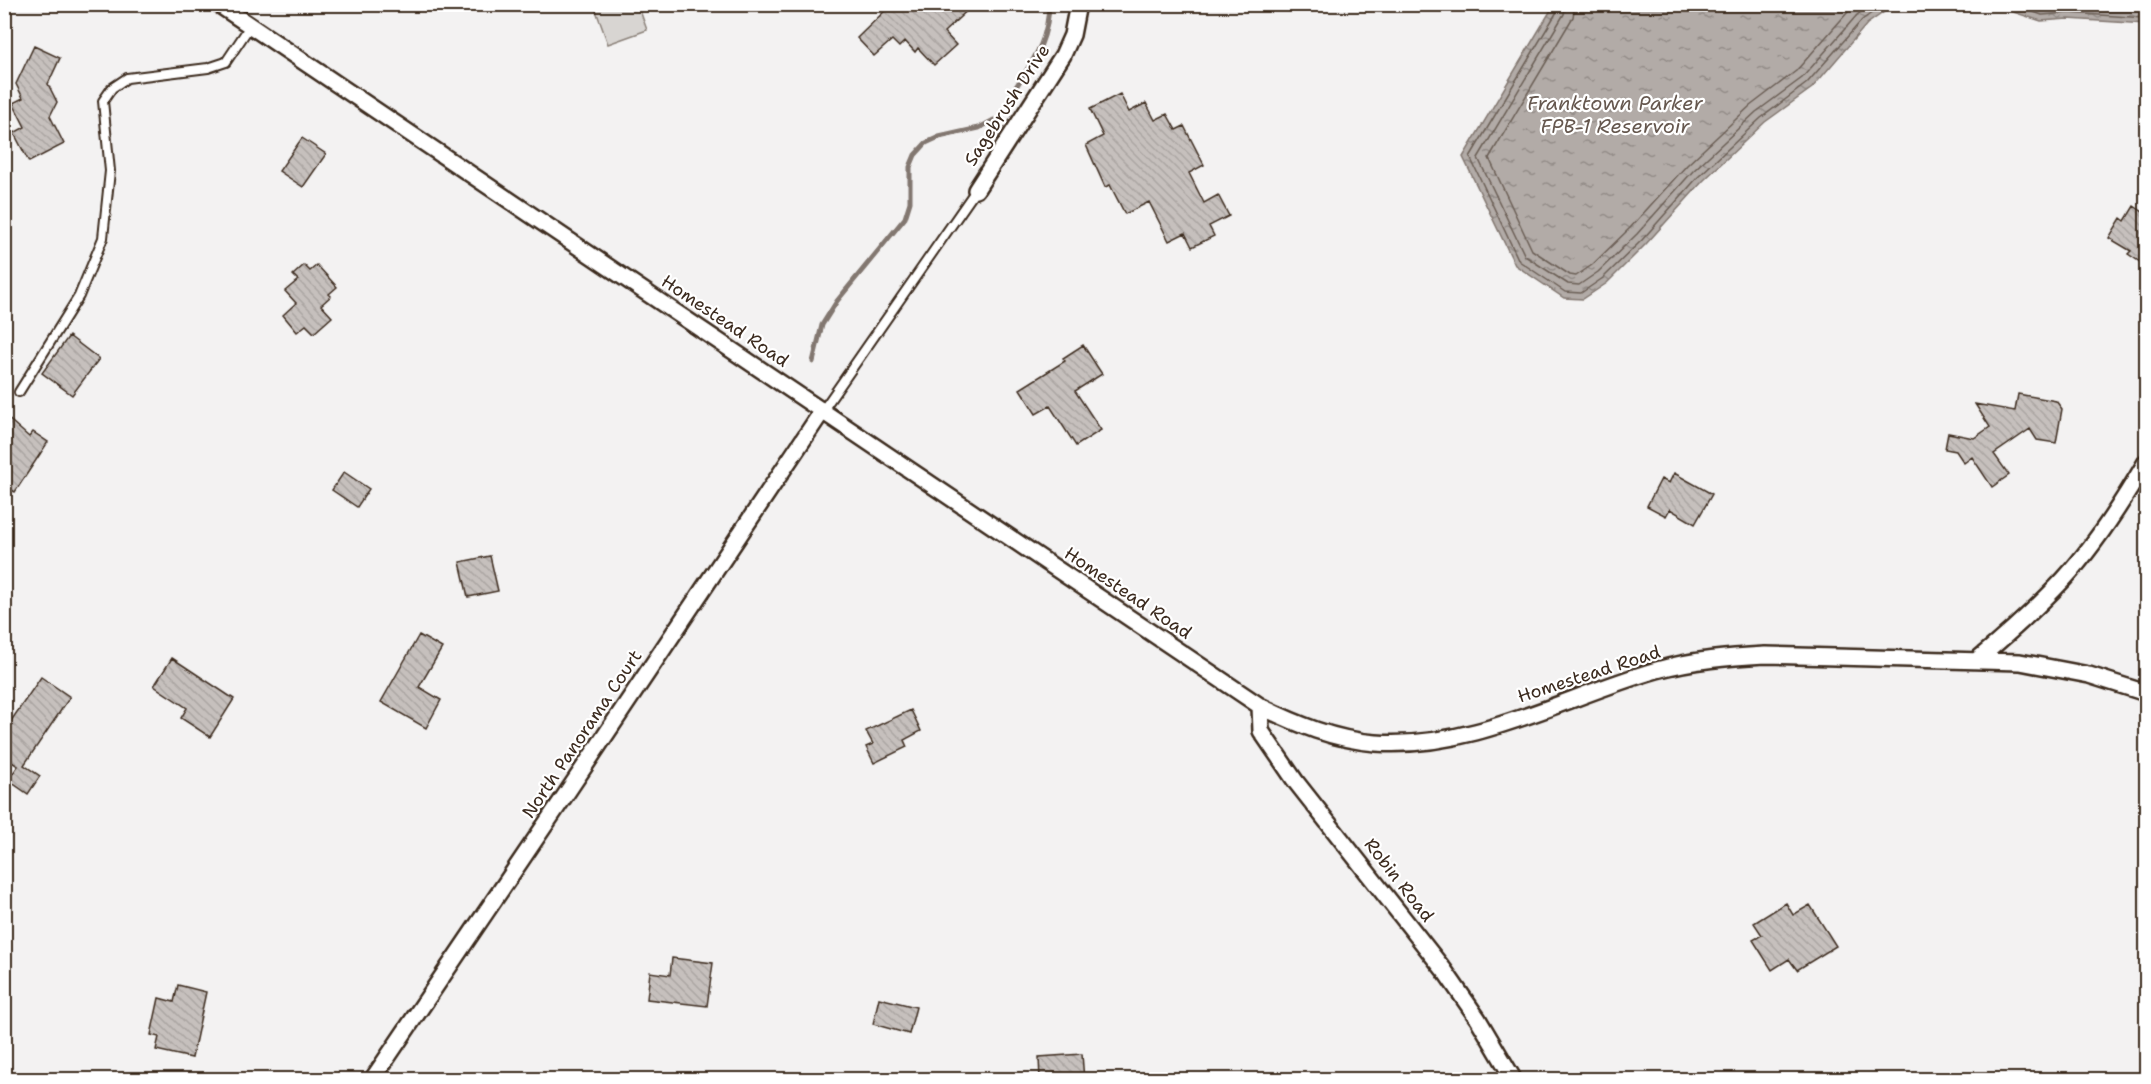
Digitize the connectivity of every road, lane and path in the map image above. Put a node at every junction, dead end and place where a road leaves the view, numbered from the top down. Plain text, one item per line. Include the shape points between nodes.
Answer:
1 (218, 4) edge
2 (1078, 4) edge
3 (250, 26) junction
4 (976, 190) joint
5 (18, 392) dead end
6 (823, 410) junction
7 (2146, 462) edge
8 (1977, 660) junction
9 (2146, 693) edge
10 (1260, 706) junction
11 (372, 1080) edge
12 (1514, 1080) edge

1 - 3 street, Homestead Road
2 - 4 street, Sagebrush Drive via 1063,56
3 - 5 lane via 226,62 208,68 127,78 112,88 103,101 110,171 103,238 79,296
3 - 6 street, Homestead Road
4 - 6 lane
6 - 10 street, Homestead Road
6 - 11 street, North Panorama Court
7 - 8 street via 2118,509 2065,578
8 - 9 street, Homestead Road via 2059,668
8 - 10 street, Homestead Road via 1765,655 1725,658 1658,670 1480,732 1412,744 1340,737 1311,729
10 - 12 street, Robin Road via 1261,731 1279,758 1444,970

